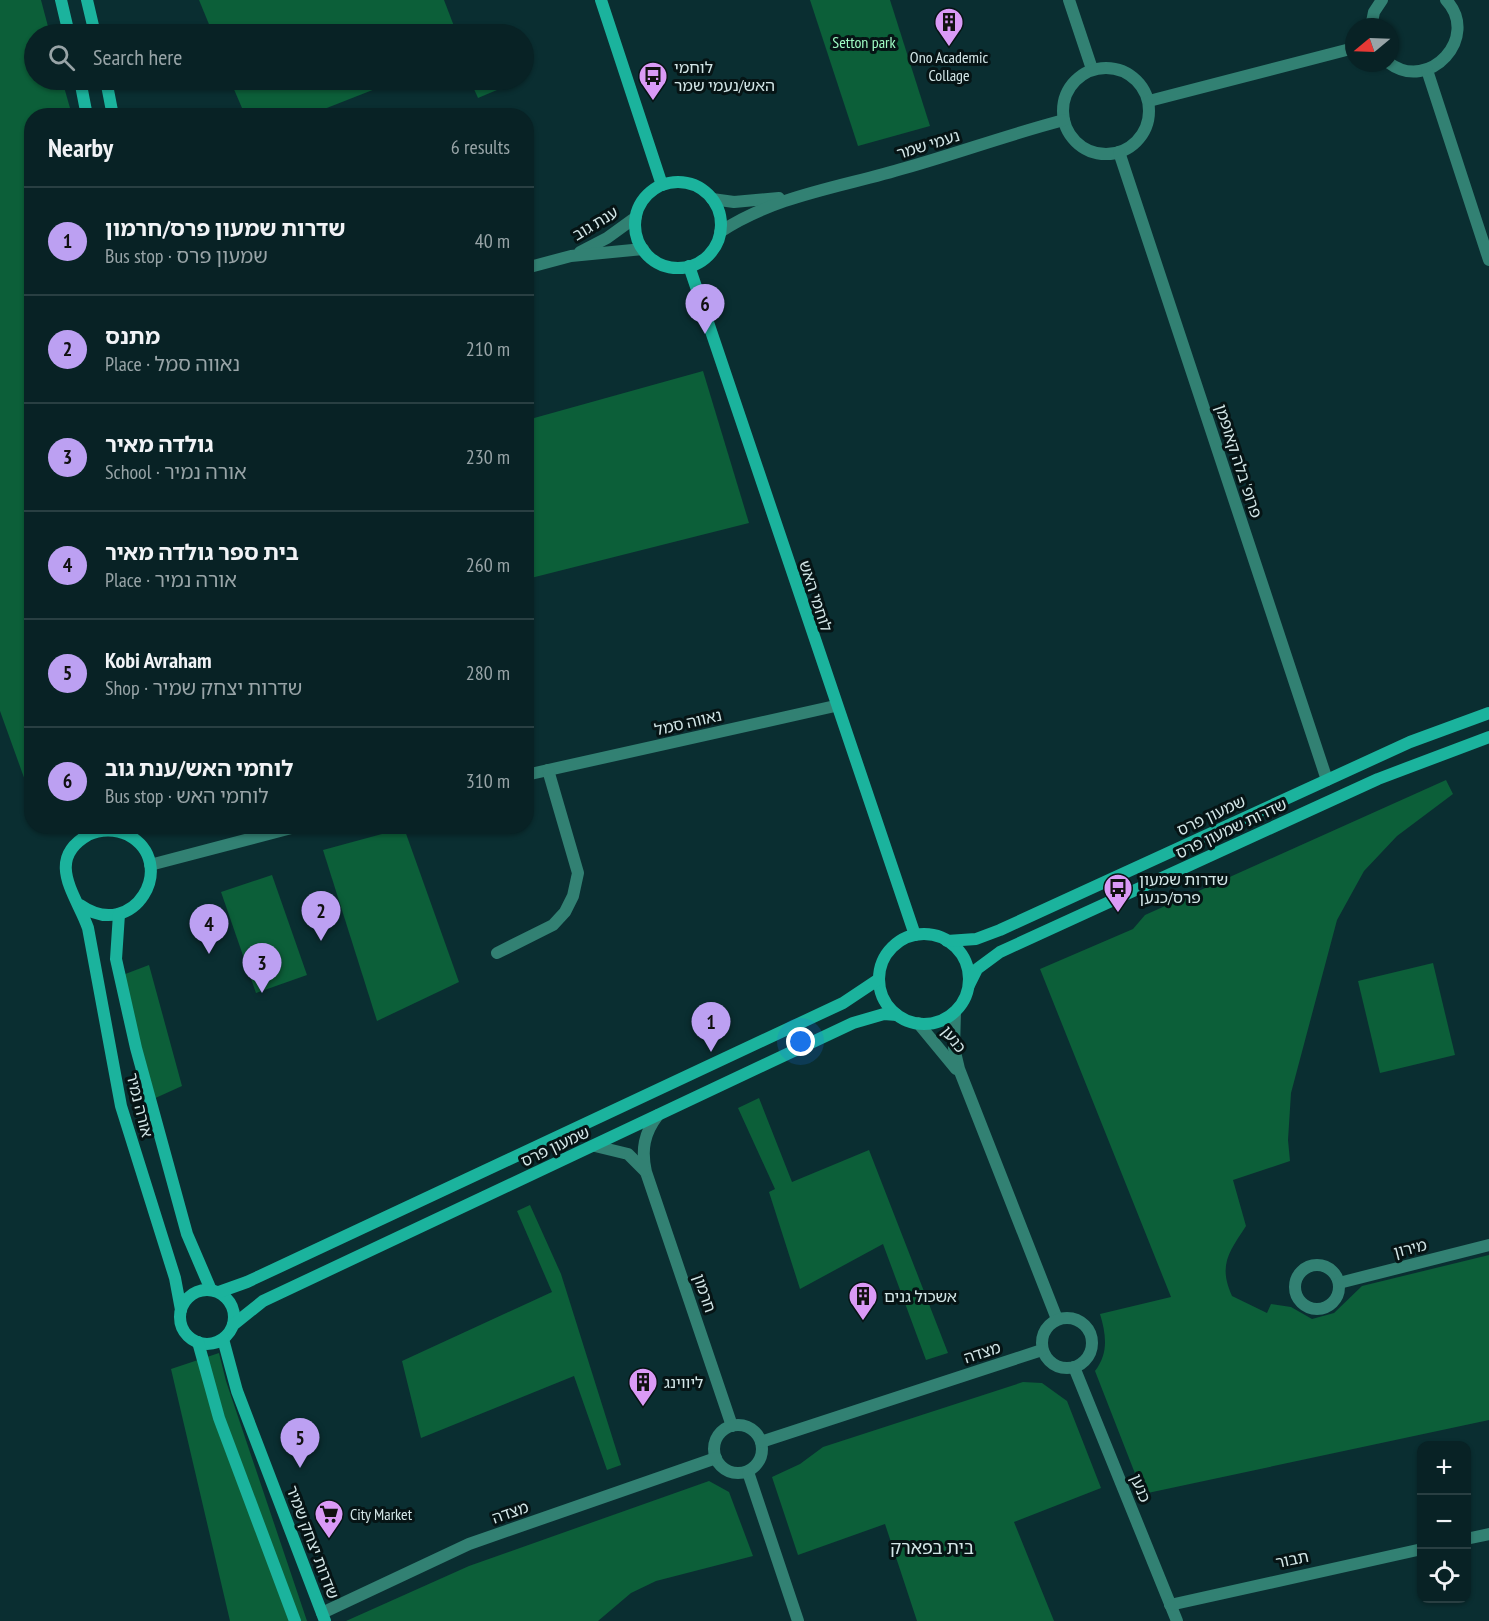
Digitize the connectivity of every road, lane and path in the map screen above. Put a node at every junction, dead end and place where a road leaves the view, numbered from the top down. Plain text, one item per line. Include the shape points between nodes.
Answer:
1 (61, 0) edge
2 (87, 0) edge
3 (601, 0) edge
4 (1069, 0) edge
5 (1382, 0) edge
6 (1446, 0) edge
7 (1373, 18) edge
8 (67, 24) edge
9 (93, 24) edge
10 (1345, 50) edge
11 (1399, 68) edge
12 (1092, 69) junction
13 (1427, 70) junction
14 (82, 90) edge
15 (108, 90) edge
16 (1149, 101) junction
17 (85, 108) edge
18 (111, 108) edge
19 (1064, 120) junction
20 (1119, 153) junction
21 (662, 185) junction
22 (801, 195) junction
23 (712, 199) junction
24 (636, 217) junction
25 (720, 232) junction
26 (643, 249) junction
27 (571, 256) junction
28 (1489, 260) edge
29 (534, 266) edge
30 (689, 266) junction
31 (835, 706) junction
32 (1489, 713) edge
33 (1489, 737) edge
34 (548, 770) junction
35 (534, 773) edge
36 (1327, 780) junction
37 (84, 834) edge
38 (128, 834) edge
39 (268, 834) edge
40 (150, 865) junction
41 (80, 905) junction
42 (119, 914) junction
43 (915, 935) junction
44 (947, 941) junction
45 (497, 953) dead end
46 (879, 979) junction
47 (969, 985) junction
48 (954, 1012) junction
49 (897, 1015) junction
50 (918, 1023) junction
51 (962, 1077) junction
52 (658, 1115) junction
53 (595, 1146) junction
54 (646, 1172) junction
55 (1489, 1245) edge
56 (1339, 1283) dead end
57 (215, 1291) junction
58 (181, 1310) junction
59 (1057, 1319) junction
60 (233, 1325) junction
61 (223, 1339) junction
62 (198, 1342) junction
63 (1042, 1350) junction
64 (1074, 1367) junction
65 (732, 1426) junction
66 (761, 1442) junction
67 (716, 1458) junction
68 (748, 1472) junction
69 (1489, 1534) edge
70 (1471, 1538) edge
71 (1418, 1549) edge
72 (1170, 1605) junction
73 (324, 1617) edge
74 (295, 1621) edge
75 (798, 1621) edge
76 (1177, 1621) edge

1 - 8 street
2 - 9 street
3 - 21 street
4 - 12 street
5 - 7 street
6 - 13 street via 1458,29 1455,42 1449,55
10 - 16 street
11 - 13 street
12 - 16 street via 1128,73 1145,90
12 - 19 street via 1072,84 1066,95
13 - 28 street
14 - 17 street
15 - 18 street
16 - 20 street via 1147,127 1131,147
19 - 20 street via 1071,136 1084,148
19 - 22 street, נעמי שמר via 904,169
20 - 36 street, פרופ' בלה קאופמן
21 - 23 street via 687,183
21 - 24 street via 645,198
22 - 23 street, נעמי שמר via 734,202
22 - 25 street, נעמי שמר via 748,214
23 - 25 street via 720,217
24 - 26 street
24 - 27 street, ענת גוב via 607,238
25 - 30 street via 708,255
26 - 27 street, ענת גוב
26 - 30 street via 669,267
27 - 29 street, ענת גוב
30 - 31 street, לוחמי האש
31 - 34 street, נאווה סמל
31 - 43 street, לוחמי האש
32 - 36 street, שמעון פרס via 1432,732
33 - 47 street, שדרות שמעון פרס via 1378,779 1000,952 977,969
34 - 35 street, נאווה סמל
34 - 45 street via 578,873 573,896 553,925
36 - 44 street, שמעון פרס via 1000,930 976,939
37 - 41 street via 66,866 68,887
38 - 40 street via 139,843
39 - 40 street
40 - 42 street via 145,895 130,910
41 - 42 street via 99,915
41 - 58 street, אורה נמיר via 88,928 121,1106 175,1278
42 - 57 street, אורה נמיר via 116,958 136,1048 187,1234
43 - 44 street
43 - 46 street via 892,947
44 - 47 street via 962,955
46 - 49 street via 884,1000
46 - 57 street, שמעון פרס via 843,1003 247,1282
47 - 48 street
48 - 50 street via 937,1022
48 - 51 street, כנען via 954,1048
49 - 50 street
49 - 52 street, שמעון פרס via 884,1014 853,1023
50 - 51 street, כנען
51 - 59 street, כנען
52 - 53 street, שמעון פרס
52 - 54 street, חרמון via 647,1132 644,1146
53 - 54 street via 628,1154
53 - 60 street, שמעון פרס via 263,1301
54 - 65 street, חרמון
55 - 56 street, מירון
57 - 58 street via 195,1292
57 - 60 street via 231,1302
58 - 62 street via 182,1326
59 - 63 street via 1042,1335
59 - 64 street via 1080,1321 1090,1334 1087,1358
60 - 61 street
61 - 62 street via 207,1344
61 - 73 street, שדרות יצחק שמיר via 237,1391
62 - 74 street via 219,1418
63 - 64 street via 1055,1365
63 - 66 street, מצדה
64 - 72 street, כנען
65 - 66 street via 753,1430
65 - 67 street via 719,1435
66 - 68 street via 762,1456
67 - 68 street via 725,1470
67 - 73 street, מצדה via 469,1544
68 - 75 street
69 - 70 street
71 - 72 street, תבור
72 - 76 street, כנען

